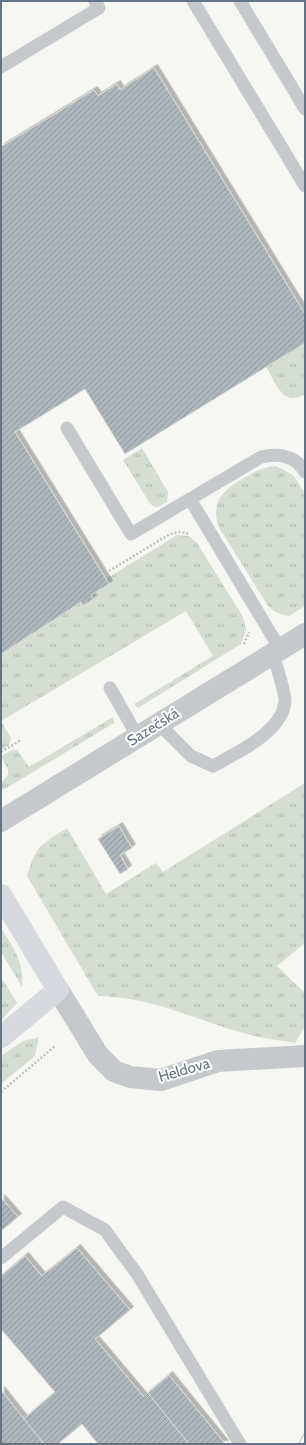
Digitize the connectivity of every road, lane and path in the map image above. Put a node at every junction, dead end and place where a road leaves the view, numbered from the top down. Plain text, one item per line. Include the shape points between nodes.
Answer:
1 (95, 1) edge
2 (193, 1) edge
3 (240, 1) edge
4 (1, 67) edge
5 (305, 109) edge
6 (305, 186) edge
7 (67, 428) dead end
8 (305, 472) edge
9 (190, 499) junction
10 (196, 538) dead end
11 (109, 571) dead end
12 (249, 629) dead end
13 (305, 634) edge
14 (243, 645) dead end
15 (277, 651) junction
16 (110, 688) dead end
17 (159, 724) junction
18 (138, 737) junction
19 (21, 740) dead end
20 (1, 752) edge
21 (1, 821) edge
22 (1, 895) edge
23 (58, 990) junction
24 (1, 1038) edge
25 (55, 1046) dead end
26 (305, 1056) edge
27 (1, 1092) edge
28 (1, 1258) edge
29 (240, 1444) edge

1 - 4 lane via 99,8
2 - 6 lane
3 - 5 lane
7 - 9 lane via 132,534
8 - 9 lane via 296,461 285,455 261,457
9 - 15 lane
10 - 11 path via 185,532 175,532
12 - 14 path
13 - 15 street, Sazečská
15 - 17 street, Sazečská
15 - 17 lane via 285,701 277,723 249,747 213,766 191,756
16 - 18 lane
17 - 18 street, Sazečská
18 - 21 street, Sazečská
19 - 20 path
22 - 23 street
23 - 24 street
23 - 26 street, Heldova via 98,1055 114,1071 130,1077 161,1080 218,1060
25 - 27 path
28 - 29 lane via 64,1207 105,1230 137,1274

